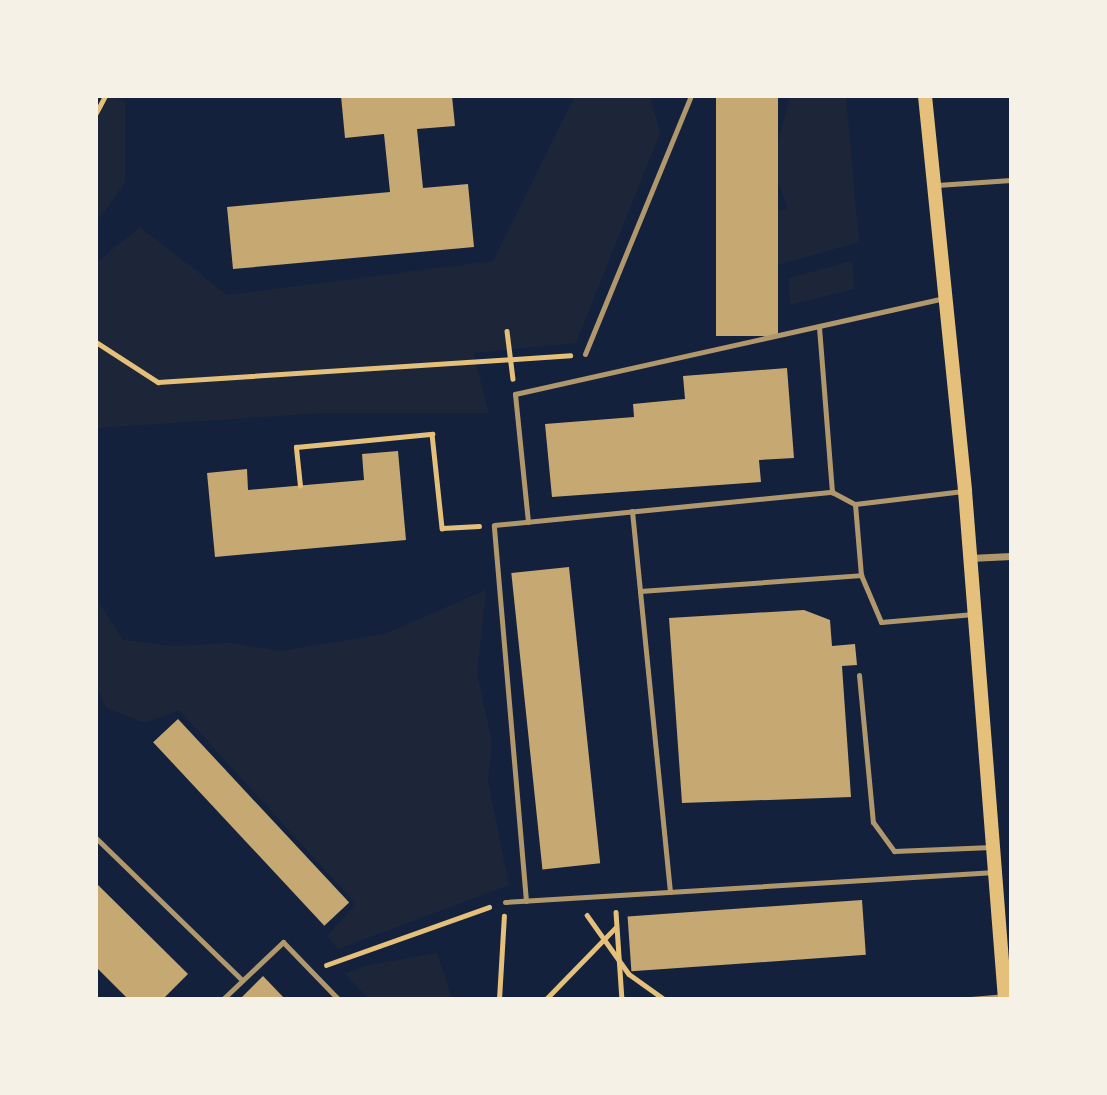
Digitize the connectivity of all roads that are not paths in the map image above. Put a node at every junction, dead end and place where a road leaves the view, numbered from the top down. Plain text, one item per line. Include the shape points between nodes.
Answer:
1 (691, 96) edge
2 (925, 96) edge
3 (1011, 180) edge
4 (934, 185) junction
5 (946, 298) junction
6 (819, 327) junction
7 (585, 354) road end
8 (965, 491) junction
9 (832, 492) junction
10 (855, 504) junction
11 (632, 511) junction
12 (528, 522) junction
13 (1011, 555) edge
14 (970, 558) junction
15 (861, 575) junction
16 (639, 591) junction
17 (974, 614) junction
18 (859, 674) dead end
19 (96, 838) edge
20 (992, 847) junction
21 (995, 872) junction
22 (670, 892) junction
23 (526, 901) junction
24 (505, 902) road end
25 (242, 980) junction
26 (1005, 997) edge
27 (223, 999) edge
28 (338, 999) edge
29 (971, 999) edge

1 - 7 lane
2 - 4 main road
3 - 4 lane
4 - 5 main road
5 - 6 lane
5 - 8 main road
6 - 9 lane
6 - 12 lane via 515,394
8 - 10 lane
8 - 14 main road
9 - 10 lane
9 - 11 lane
10 - 15 lane
11 - 12 lane
11 - 16 lane
12 - 23 lane via 494,525
13 - 14 street
14 - 17 main road
15 - 16 lane
15 - 17 lane via 881,622
16 - 22 lane
17 - 20 main road
18 - 20 lane via 873,822 894,851
19 - 25 lane
20 - 21 main road
21 - 22 lane
21 - 26 main road
22 - 23 lane
23 - 24 lane
25 - 27 lane
25 - 28 lane via 283,942
26 - 29 lane

